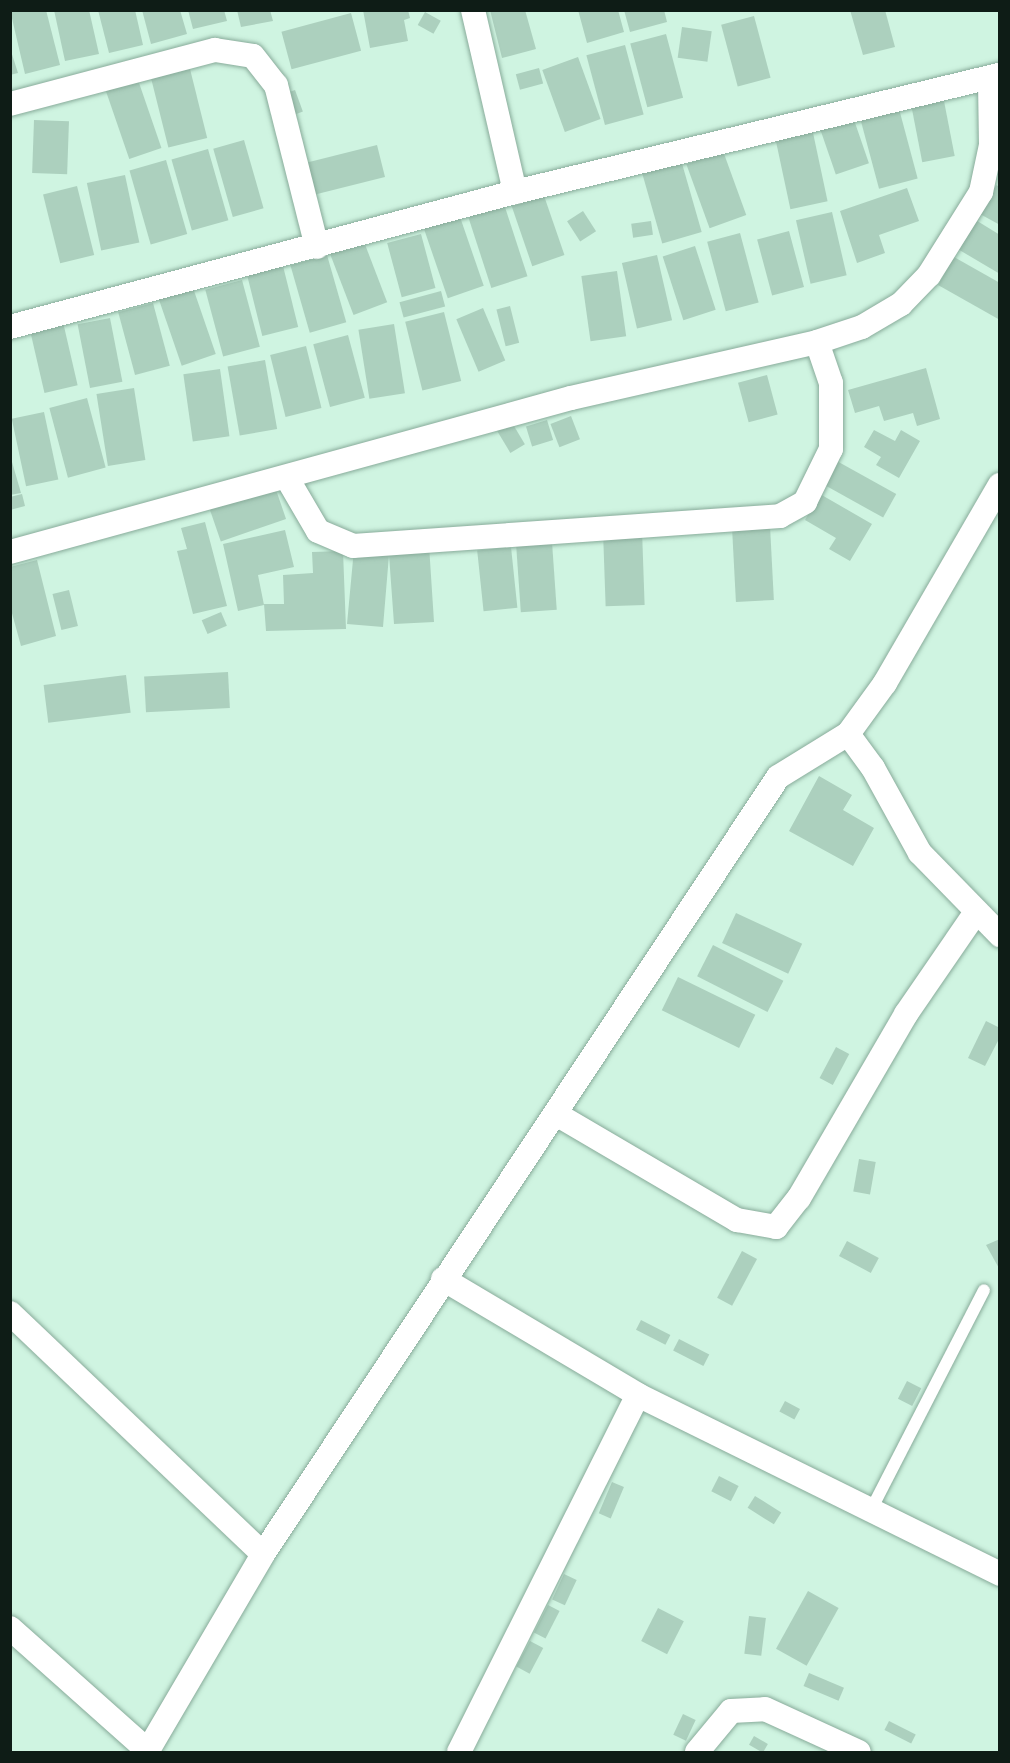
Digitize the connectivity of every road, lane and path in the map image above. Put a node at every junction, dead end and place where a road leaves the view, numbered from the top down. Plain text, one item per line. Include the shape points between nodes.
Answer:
1 (473, 10) edge
2 (994, 77) edge
3 (10, 104) edge
4 (515, 192) junction
5 (317, 248) junction
6 (10, 327) edge
7 (817, 342) junction
8 (287, 477) junction
9 (999, 485) edge
10 (10, 552) edge
11 (848, 734) junction
12 (976, 912) junction
13 (999, 935) edge
14 (556, 1114) junction
15 (443, 1280) junction
16 (984, 1290) dead end
17 (10, 1313) edge
18 (638, 1395) junction
19 (871, 1510) junction
20 (263, 1554) junction
21 (999, 1574) edge
22 (10, 1628) edge
23 (147, 1752) edge
24 (459, 1752) edge
25 (697, 1752) edge
26 (859, 1752) edge

1 - 4 street
2 - 4 street
2 - 7 street via 991,145 981,192 948,247 901,304 862,327
3 - 5 street via 215,50 253,56 276,85
4 - 5 street
5 - 6 street
7 - 8 street via 571,398
7 - 8 street via 831,383 831,449 805,502 780,516 559,535 353,546 318,531
8 - 10 street
9 - 11 street via 885,682
11 - 12 street via 873,768 920,853
11 - 14 street via 778,777
12 - 13 street
12 - 14 street via 906,1014 794,1206 776,1227 737,1220
14 - 15 street
15 - 18 street
15 - 20 street
16 - 19 lane
17 - 20 street
18 - 19 street
18 - 24 street
19 - 21 street
20 - 23 street
22 - 23 street
25 - 26 street via 731,1711 765,1709

